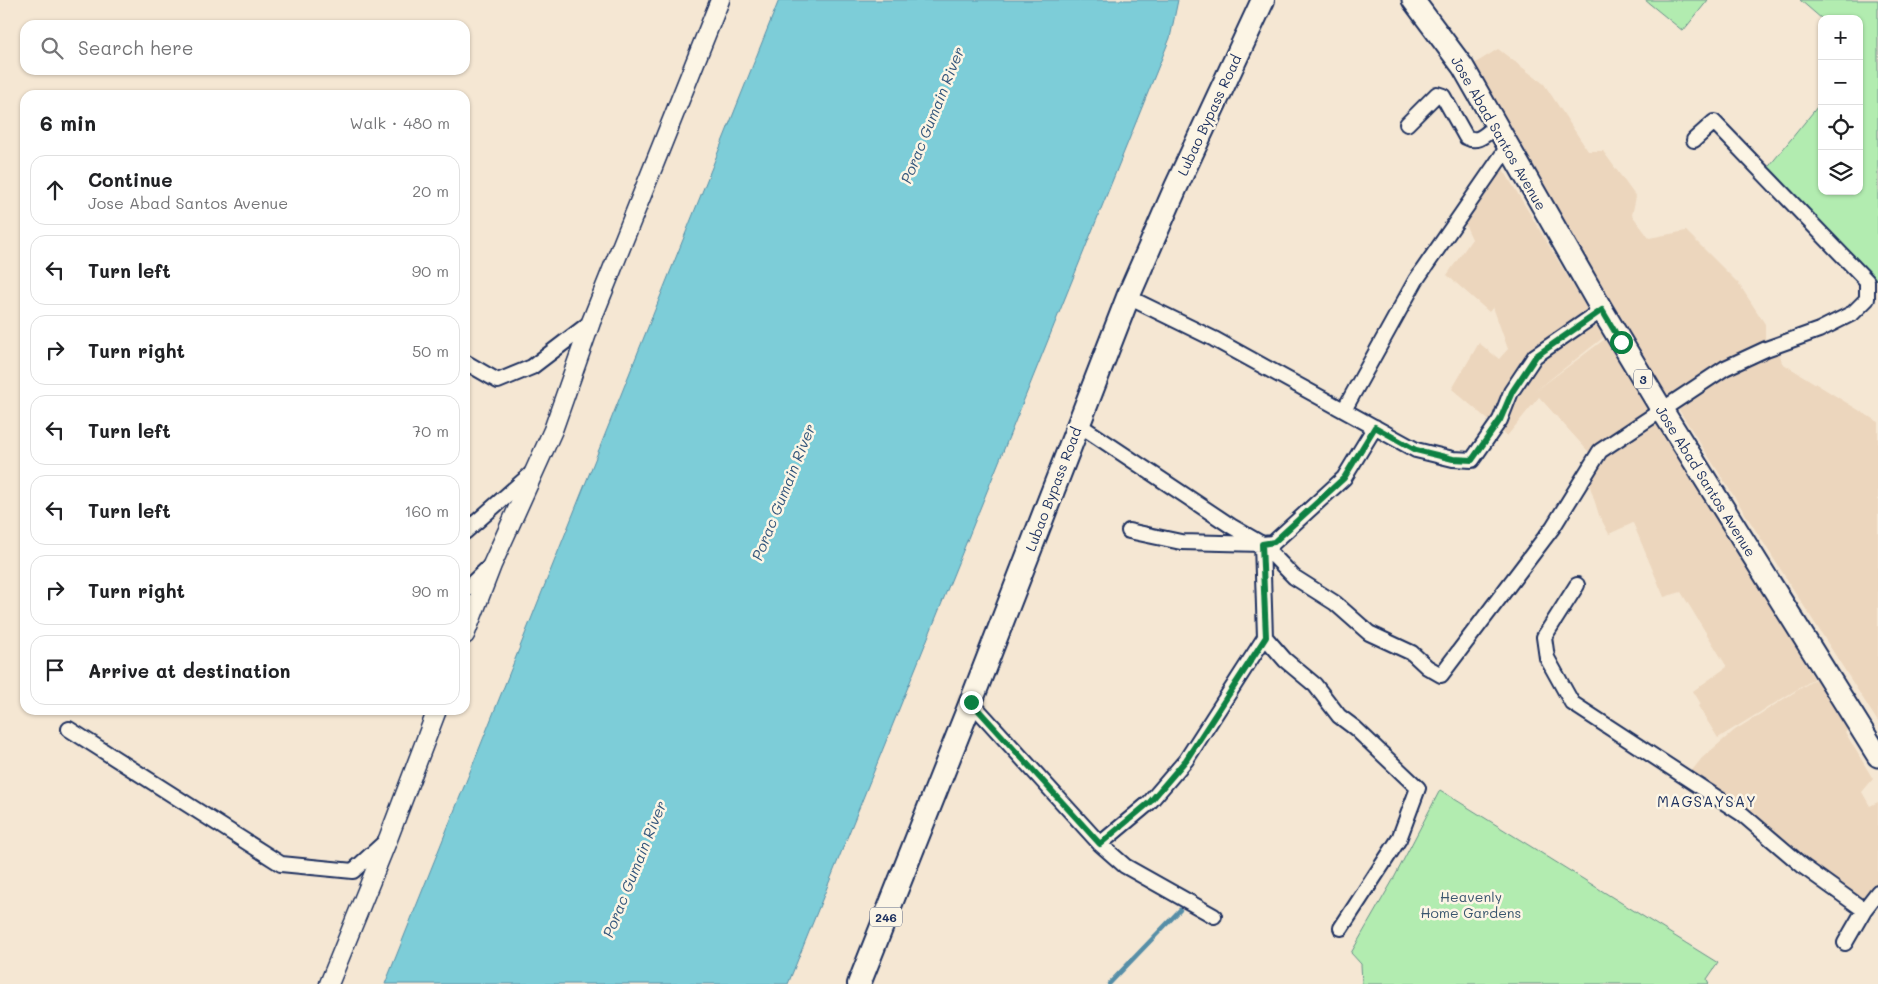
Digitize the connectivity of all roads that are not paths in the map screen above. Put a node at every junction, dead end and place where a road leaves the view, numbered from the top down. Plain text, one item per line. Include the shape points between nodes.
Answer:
1 (720, 0) edge
2 (1263, 0) edge
3 (1412, 0) edge
4 (1407, 124) dead end
5 (1496, 126) junction
6 (1694, 140) dead end
7 (1507, 148) junction
8 (1128, 297) junction
9 (1602, 310) junction
10 (591, 322) junction
11 (470, 365) edge
12 (1344, 410) junction
13 (1662, 410) junction
14 (1078, 424) junction
15 (1375, 427) junction
16 (532, 473) junction
17 (470, 528) edge
18 (1129, 530) dead end
19 (1262, 544) junction
20 (492, 564) junction
21 (470, 585) edge
22 (1577, 585) dead end
23 (470, 622) edge
24 (1266, 637) junction
25 (971, 702) junction
26 (435, 715) edge
27 (69, 729) dead end
28 (1878, 756) edge
29 (388, 839) junction
30 (1100, 844) junction
31 (1878, 892) edge
32 (1864, 910) junction
33 (1214, 916) dead end
34 (1341, 928) dead end
35 (1845, 943) dead end
36 (329, 984) edge
37 (859, 984) edge

1 - 10 street
2 - 8 highway, Lubao Bypass Road
3 - 5 main road, Jose Abad Santos Avenue / 3 via 1463,68
4 - 5 street via 1440,94 1466,137 1473,141
5 - 7 main road, Jose Abad Santos Avenue / 3
6 - 13 street via 1714,122 1868,281 1867,300 1853,313 1819,330 1725,368
7 - 9 main road, Jose Abad Santos Avenue / 3
7 - 12 street via 1416,280
8 - 12 street via 1214,339
8 - 14 highway, Lubao Bypass Road
9 - 13 main road, Jose Abad Santos Avenue / 3
9 - 15 street via 1536,356 1512,392 1500,420 1472,460 1416,450
10 - 11 street via 532,366 498,381
10 - 16 street via 553,430
12 - 15 street
13 - 19 street via 1600,451 1553,527 1441,675 1412,653 1369,633 1335,603 1294,577
13 - 28 main road, Jose Abad Santos Avenue / 3
14 - 19 street
14 - 25 highway, Lubao Bypass Road
15 - 19 street via 1344,478 1274,542
16 - 17 street
16 - 20 street
18 - 19 street via 1181,542
19 - 24 street
20 - 21 street
20 - 23 street
22 - 32 street via 1544,637 1547,658 1572,703 1742,814 1804,867
24 - 30 street via 1186,760 1150,802
24 - 34 street via 1285,660 1315,685 1339,716 1418,788 1399,839
25 - 30 street
25 - 37 highway, Lubao Bypass Road / 246
26 - 29 street
27 - 29 street via 281,864 353,871
29 - 36 street
30 - 33 street via 1125,866
31 - 32 street
32 - 35 street

